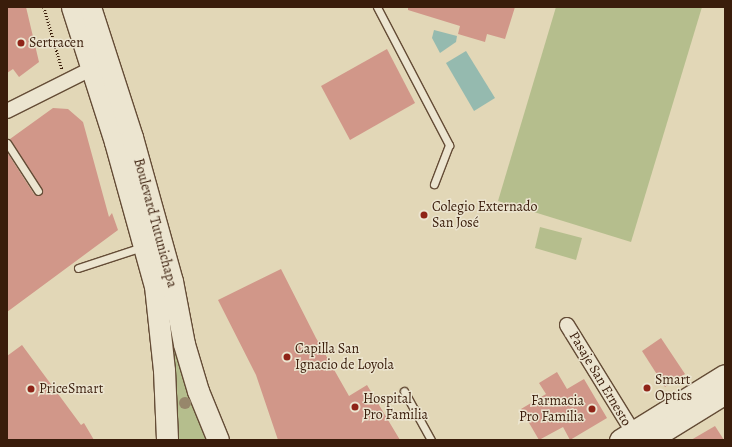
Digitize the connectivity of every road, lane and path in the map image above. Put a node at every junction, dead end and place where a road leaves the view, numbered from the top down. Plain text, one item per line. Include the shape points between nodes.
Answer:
1 (44, 7) edge
2 (72, 7) edge
3 (90, 7) edge
4 (377, 7) edge
5 (92, 68) junction
6 (66, 81) junction
7 (7, 111) edge
8 (7, 143) edge
9 (434, 184) dead end
10 (38, 191) dead end
11 (144, 246) junction
12 (78, 268) dead end
13 (568, 325) dead end
14 (725, 375) edge
15 (404, 391) dead end
16 (725, 393) edge
17 (634, 437) edge
18 (167, 440) edge
19 (218, 440) edge
20 (431, 440) edge

1 - 6 path
2 - 5 main road, Boulevard Tutunichapa
3 - 19 main road, Boulevard Tutunichapa via 132,137 172,281 188,358
4 - 9 lane via 449,145
5 - 6 street
5 - 11 main road, Boulevard Tutunichapa
6 - 7 street
8 - 10 lane
11 - 12 lane
11 - 18 main road, Boulevard Tutunichapa via 155,286 161,335
13 - 17 street, Pasaje San Ernesto
14 - 17 main road
15 - 20 lane
16 - 17 main road

